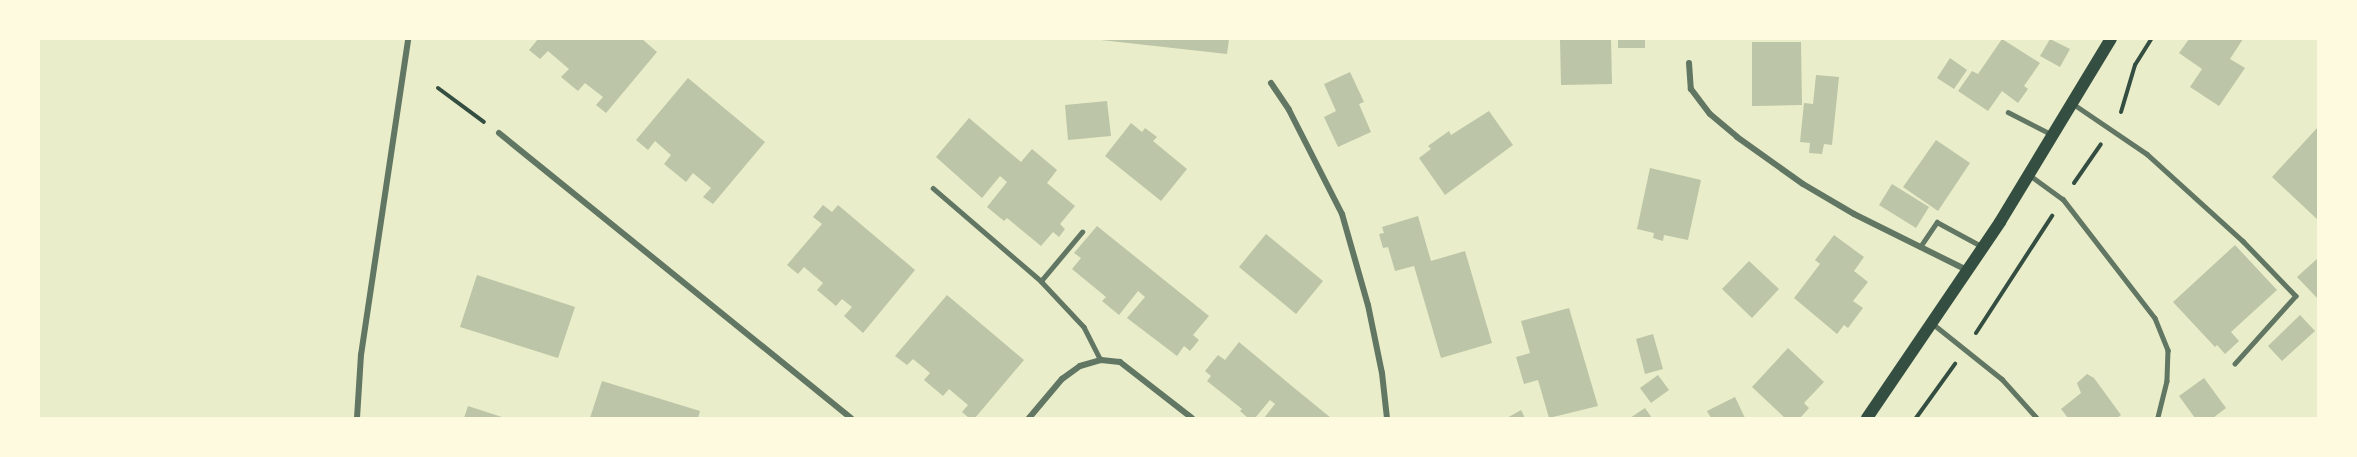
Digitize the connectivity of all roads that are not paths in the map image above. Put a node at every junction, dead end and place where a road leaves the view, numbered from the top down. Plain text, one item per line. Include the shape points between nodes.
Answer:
1 (408, 39) edge
2 (2111, 39) edge
3 (1689, 63) dead end
4 (1271, 82) dead end
5 (2072, 103) junction
6 (2008, 112) dead end
7 (499, 133) road end
8 (2053, 135) junction
9 (2028, 174) junction
10 (933, 188) dead end
11 (1082, 232) dead end
12 (1920, 247) junction
13 (1983, 247) junction
14 (1967, 270) junction
15 (1041, 281) junction
16 (1932, 322) junction
17 (1101, 360) junction
18 (2235, 364) dead end
19 (357, 418) edge
20 (850, 418) edge
21 (1029, 418) edge
22 (1192, 418) edge
23 (1387, 418) edge
24 (1868, 418) edge
25 (2037, 418) edge
26 (2158, 418) edge

1 - 19 street via 361,355
2 - 5 main road
3 - 12 street via 1691,89 1710,114 1737,137 1803,184
4 - 23 street via 1290,110 1342,214 1368,305
5 - 8 main road
5 - 18 lane via 2147,154 2243,241 2296,296
6 - 8 lane
7 - 20 street
8 - 9 main road
9 - 13 main road
9 - 26 lane via 2063,199 2155,318 2168,350 2167,381
10 - 15 lane
11 - 15 lane
12 - 13 lane via 1937,222
12 - 14 street
13 - 14 main road
14 - 16 main road
15 - 17 lane via 1084,327
16 - 24 main road
16 - 25 lane via 2002,379
17 - 21 street via 1080,366 1062,379
17 - 22 street via 1120,362

